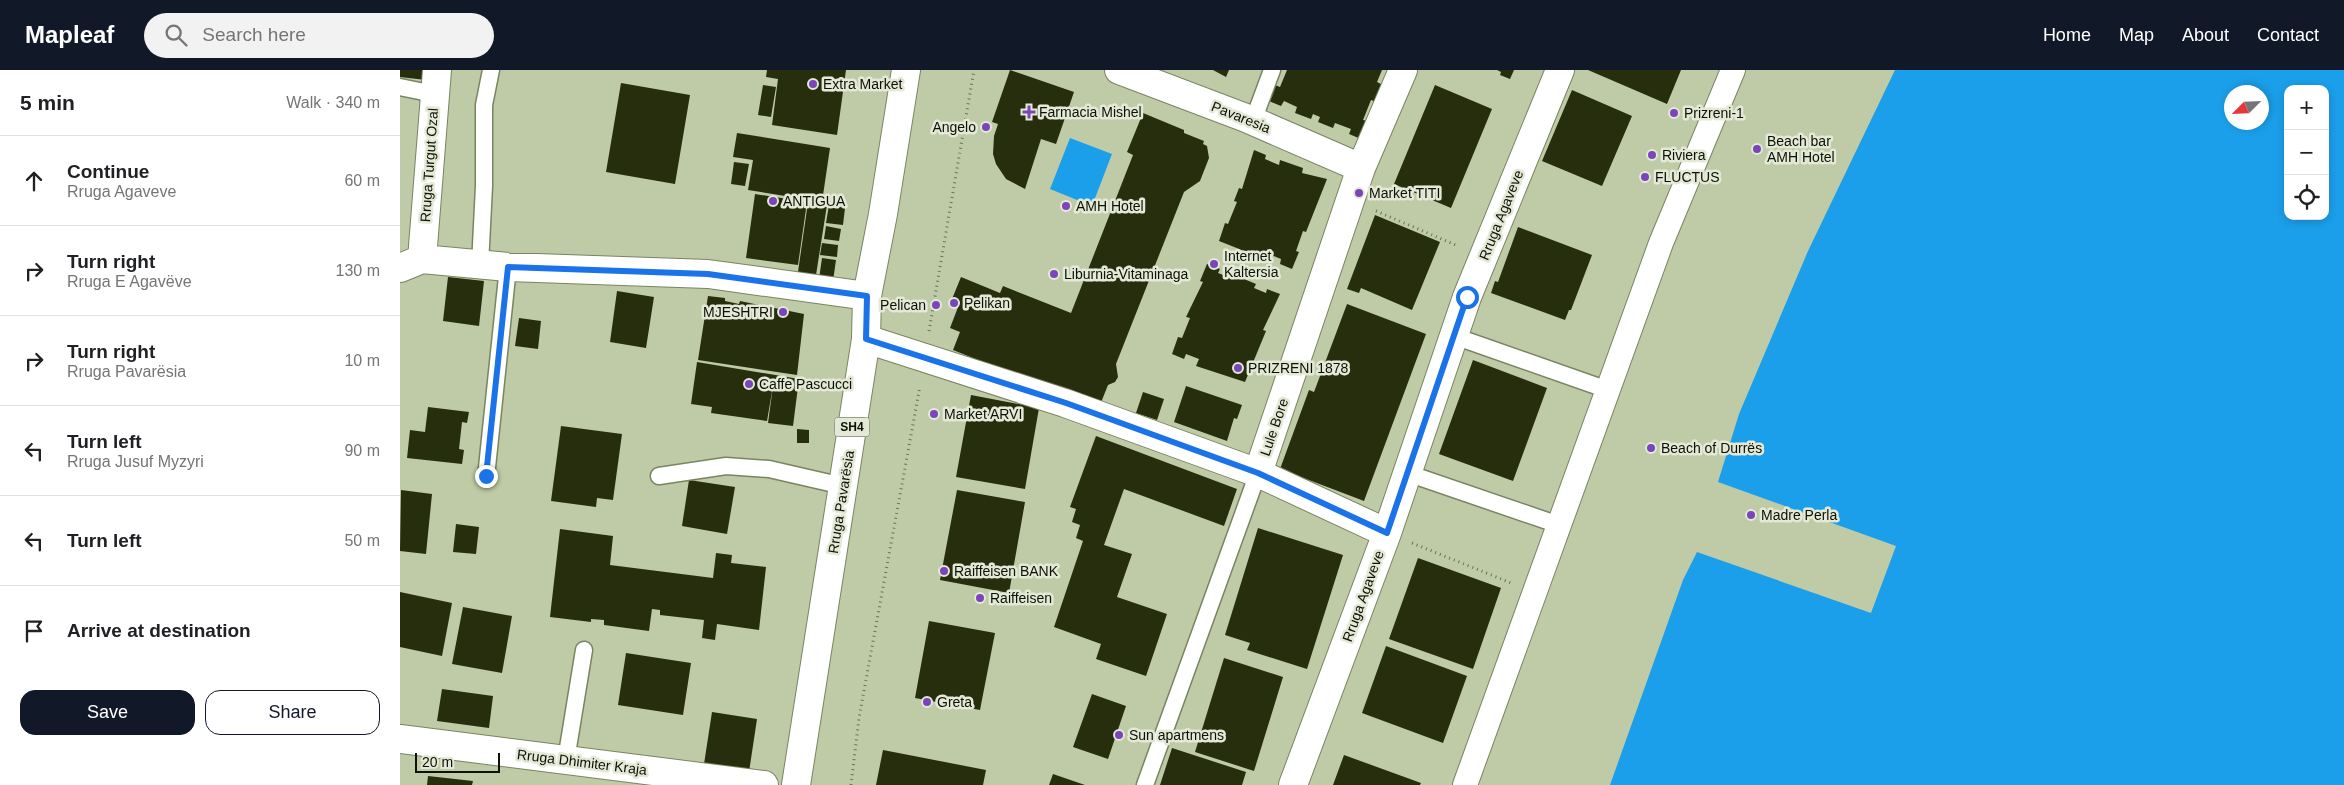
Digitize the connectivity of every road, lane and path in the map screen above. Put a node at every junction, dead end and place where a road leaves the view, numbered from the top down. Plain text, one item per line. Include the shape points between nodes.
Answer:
1 (491, 70) edge
2 (906, 70) edge
3 (974, 70) edge
4 (1119, 70) edge
5 (1272, 70) edge
6 (1403, 70) edge
7 (1560, 70) edge
8 (1733, 70) edge
9 (435, 82) edge
10 (400, 87) edge
11 (1253, 121) junction
12 (1361, 168) junction
13 (1350, 199) junction
14 (1484, 257) junction
15 (411, 264) edge
16 (480, 265) junction
17 (508, 267) junction
18 (867, 296) junction
19 (1454, 336) junction
20 (866, 339) junction
21 (925, 358) junction
22 (1608, 390) junction
23 (1258, 473) junction
24 (1408, 473) junction
25 (486, 476) dead end
26 (660, 476) dead end
27 (843, 486) junction
28 (1559, 524) junction
29 (1387, 533) junction
30 (1534, 592) junction
31 (584, 650) dead end
32 (400, 739) edge
33 (566, 760) junction
34 (764, 785) edge
35 (796, 785) edge
36 (851, 785) edge
37 (1144, 785) edge
38 (1293, 785) edge
39 (1464, 785) edge

1 - 16 lane via 484,105
2 - 18 street, Rruga Pavarësia / SH4
3 - 21 path
4 - 11 street, Pavaresia
5 - 11 lane
6 - 12 street, Lule Bore
7 - 14 street, Rruga Agaveve
8 - 22 street via 1661,243
9 - 10 lane
9 - 15 street, Rruga Turgut Ozal
11 - 12 street, Pavaresia
12 - 13 street, Lule Bore
13 - 14 path
13 - 23 street, Lule Bore
14 - 19 street, Rruga Agaveve
15 - 16 street
16 - 17 street
17 - 18 street via 708,274
17 - 25 lane
18 - 20 street, Rruga Pavarësia / SH4
19 - 22 lane
19 - 24 street, Rruga Agaveve
20 - 21 street
20 - 27 street, Rruga Pavarësia / SH4
21 - 23 street via 1066,403
21 - 36 path via 860,718
22 - 28 street
23 - 29 street
23 - 37 lane, Lule Bore
24 - 28 lane
24 - 29 street, Rruga Agaveve
26 - 27 lane via 726,466 769,469
27 - 35 street, Rruga Pavarësia / SH4
28 - 30 street
29 - 30 path
29 - 38 street, Rruga Agaveve
30 - 39 street
31 - 33 lane
32 - 33 street, Rruga Dhimiter Kraja
33 - 34 street, Rruga Dhimiter Kraja

